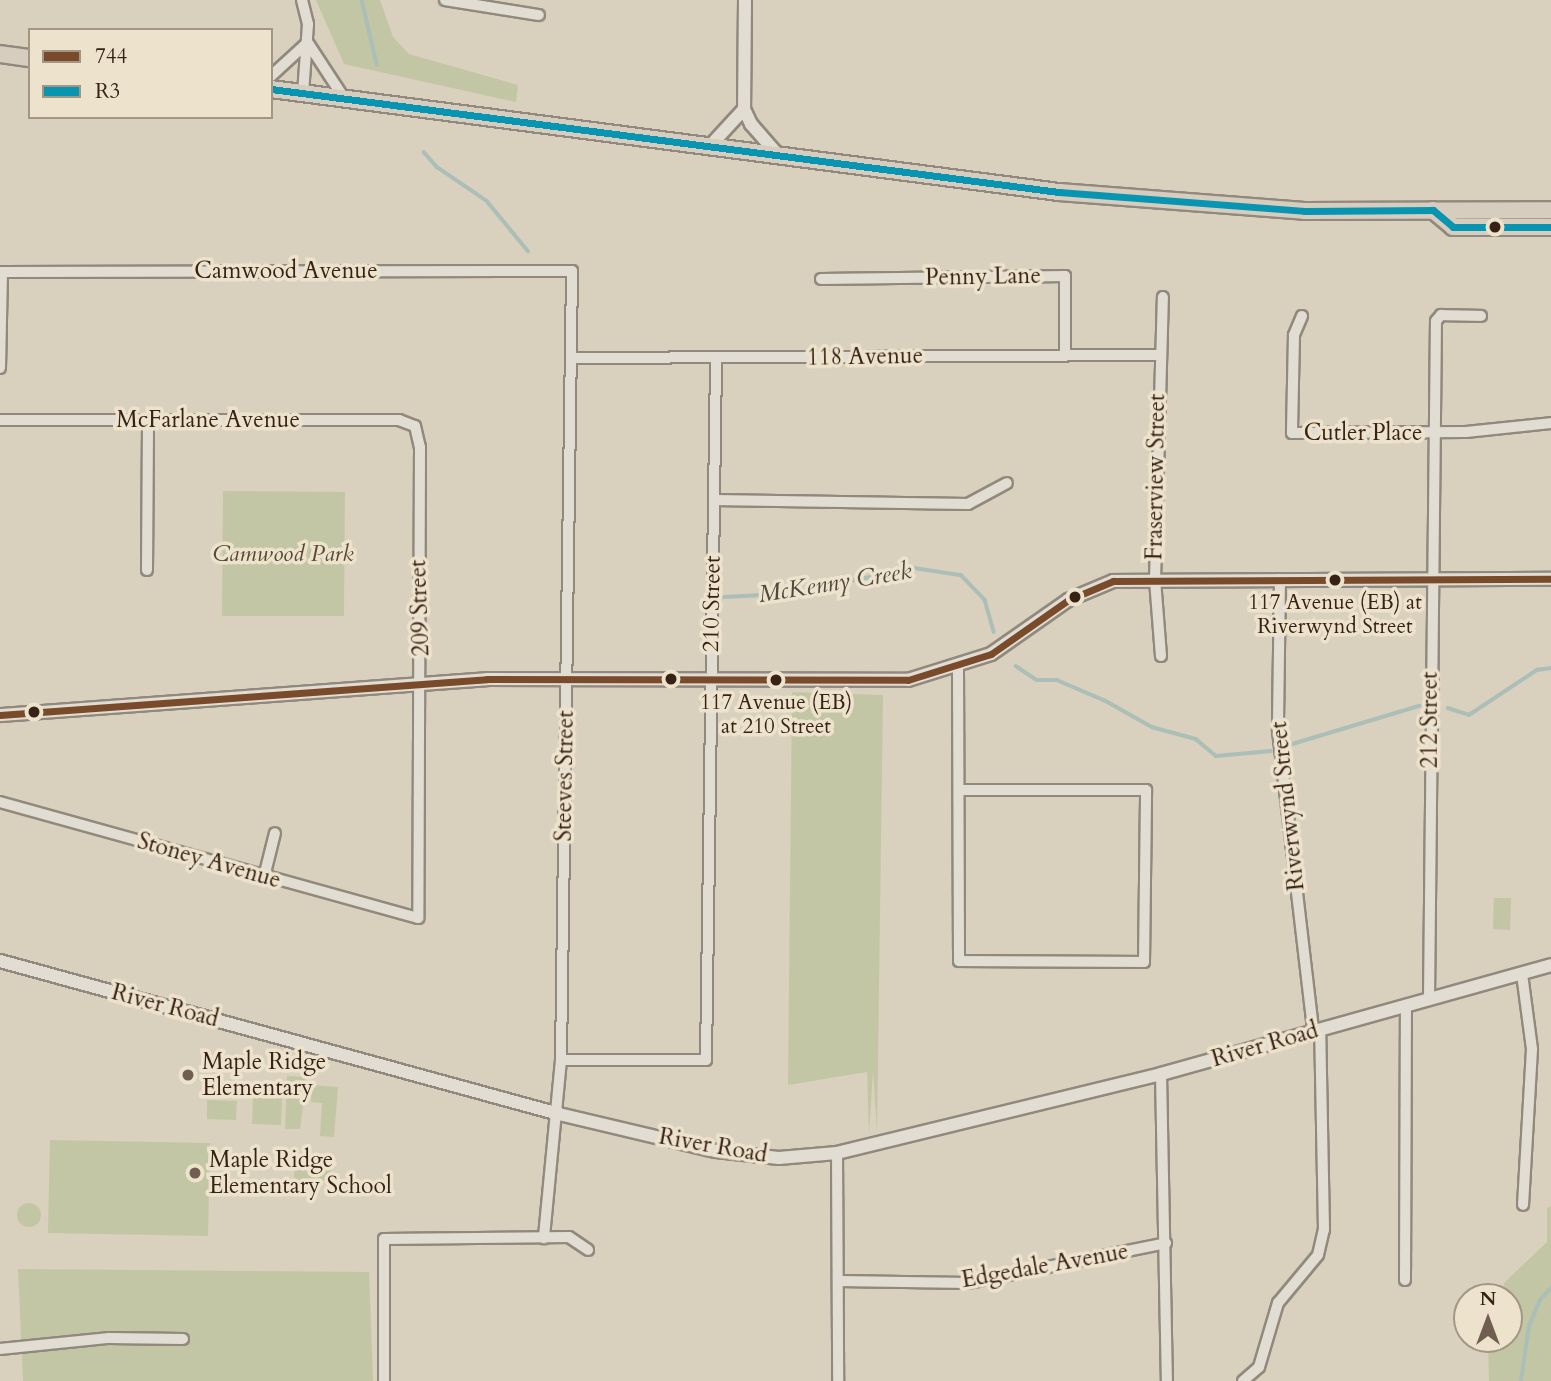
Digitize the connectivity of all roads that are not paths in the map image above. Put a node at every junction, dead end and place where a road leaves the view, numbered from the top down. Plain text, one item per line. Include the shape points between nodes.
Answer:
1 (302, 0) edge
2 (445, 0) edge
3 (745, 0) edge
4 (540, 15) dead end
5 (308, 43) junction
6 (0, 54) edge
7 (28, 58) edge
8 (273, 74) edge
9 (273, 89) edge
10 (303, 94) junction
11 (344, 98) junction
12 (744, 109) junction
13 (710, 146) junction
14 (778, 155) junction
15 (1433, 210) junction
16 (1551, 210) edge
17 (1551, 227) edge
18 (572, 271) joint
19 (1, 272) edge
20 (821, 279) dead end
21 (1163, 297) dead end
22 (1301, 316) dead end
23 (1481, 316) dead end
24 (1158, 355) junction
25 (1065, 356) junction
26 (573, 358) junction
27 (716, 359) junction
28 (0, 368) edge
29 (0, 420) edge
30 (148, 420) junction
31 (1551, 423) edge
32 (415, 426) joint
33 (1436, 432) junction
34 (1007, 483) dead end
35 (714, 500) junction
36 (147, 570) dead end
37 (1280, 579) junction
38 (1432, 579) junction
39 (1551, 579) edge
40 (1155, 580) junction
41 (1161, 656) dead end
42 (958, 668) junction
43 (566, 678) junction
44 (711, 679) junction
45 (421, 683) junction
46 (0, 715) edge
47 (962, 790) junction
48 (0, 802) edge
49 (275, 833) dead end
50 (264, 877) junction
51 (418, 918) joint
52 (0, 961) edge
53 (1551, 965) edge
54 (1522, 974) junction
55 (1429, 999) junction
56 (1406, 1006) junction
57 (1317, 1030) junction
58 (561, 1060) junction
59 (1161, 1074) junction
60 (559, 1114) junction
61 (837, 1153) junction
62 (1523, 1205) dead end
63 (544, 1238) junction
64 (1166, 1242) junction
65 (589, 1250) dead end
66 (1405, 1280) dead end
67 (839, 1281) junction
68 (183, 1339) dead end
69 (0, 1349) edge
70 (384, 1381) edge
71 (838, 1381) edge
72 (1167, 1381) edge
73 (1243, 1381) edge

1 - 5 street
2 - 4 street
3 - 12 street
5 - 8 street
5 - 10 street
5 - 11 street
6 - 7 highway
9 - 10 highway
10 - 11 highway
11 - 13 highway
12 - 13 street
12 - 14 street
13 - 14 highway
14 - 15 highway via 1195,204 1304,211
15 - 16 highway
15 - 17 highway via 1453,227
18 - 19 street, Camwood Avenue
18 - 26 street, Steeves Street
19 - 28 street
20 - 25 street, Penny Lane via 1065,276
21 - 24 street, Fraserview Street
22 - 33 street, Cutler Place via 1294,335 1292,433
23 - 33 street, 212 Street via 1437,317
24 - 25 street, 118 Avenue
24 - 40 street, Fraserview Street
25 - 27 street, 118 Avenue
26 - 27 street, 118 Avenue
26 - 43 street, Steeves Street
27 - 35 street, 210 Street
29 - 30 street, McFarlane Avenue
30 - 32 street, McFarlane Avenue via 399,420
30 - 36 street
31 - 33 street, Cutler Place
32 - 45 street, 209 Street via 420,447 417,584
33 - 38 street, 212 Street
34 - 35 street via 968,504
35 - 44 street, 210 Street
37 - 38 street
37 - 40 street
37 - 57 street, Riverwynd Street via 1278,731
38 - 39 street
38 - 55 street, 212 Street
40 - 41 street, Fraserview Street
40 - 42 street via 1113,581 1088,589 991,654
42 - 44 street via 894,681
42 - 47 street
43 - 44 street
43 - 45 street
43 - 58 street, Steeves Street
44 - 58 street, 210 Street via 706,1060
45 - 46 street
45 - 51 street, 209 Street
47 - 47 street via 1146,790 1144,962 959,961
48 - 50 street, Stoney Avenue
49 - 50 street
50 - 51 street, Stoney Avenue
52 - 60 street, River Road
53 - 54 street, River Road
54 - 55 street, River Road
54 - 62 street via 1532,1049
55 - 56 street, River Road
56 - 57 street, River Road
56 - 66 street
57 - 59 street, River Road
57 - 73 street, Riverwynd Street via 1324,1230 1318,1255 1278,1303 1259,1367
58 - 60 street, Steeves Street
59 - 61 street, River Road
59 - 64 street
60 - 61 street, River Road via 751,1156
60 - 63 street, Steeves Street
61 - 67 street
63 - 65 street via 569,1237
63 - 70 street via 384,1239
64 - 67 street, Edgedale Avenue via 968,1283
64 - 72 street
67 - 71 street
68 - 69 street via 109,1338

